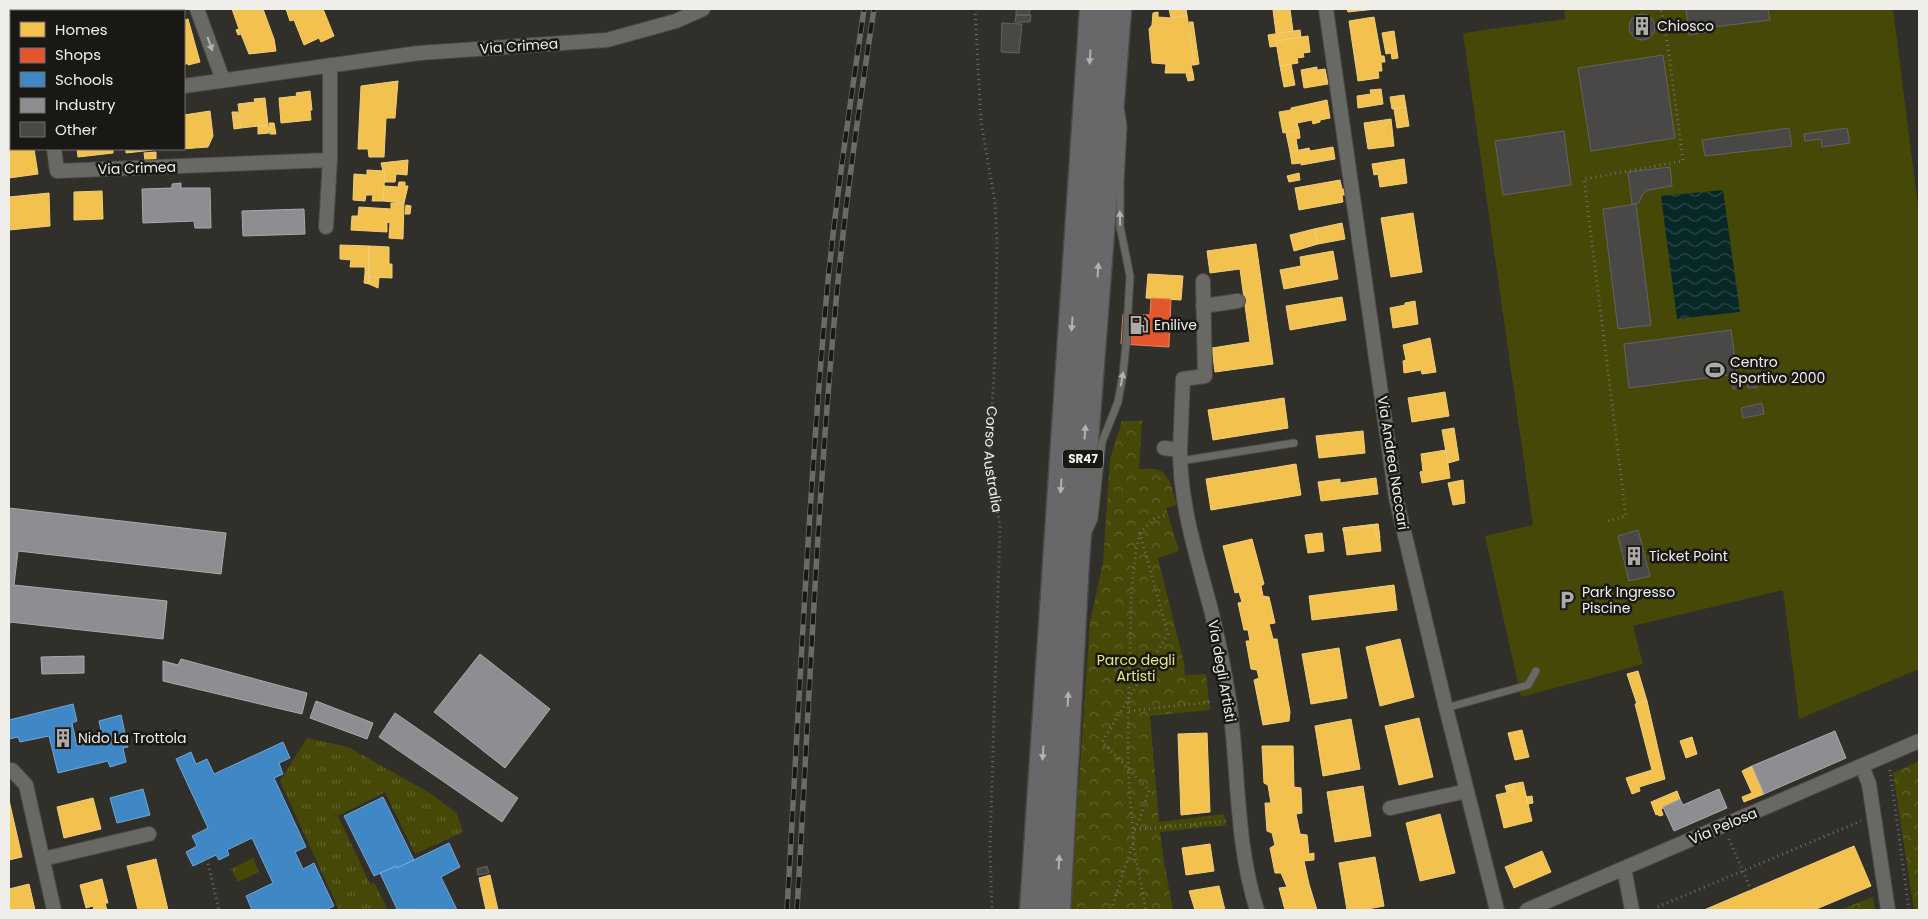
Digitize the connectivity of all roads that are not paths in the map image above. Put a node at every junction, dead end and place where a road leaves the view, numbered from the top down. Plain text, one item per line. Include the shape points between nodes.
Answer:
1 (197, 9) edge
2 (703, 9) edge
3 (1093, 9) edge
4 (1118, 9) edge
5 (1326, 9) edge
6 (330, 65) junction
7 (1114, 67) junction
8 (223, 80) junction
9 (185, 86) edge
10 (1118, 96) dead end
11 (1120, 106) dead end
12 (54, 150) edge
13 (330, 160) junction
14 (326, 228) dead end
15 (1203, 281) dead end
16 (1238, 301) dead end
17 (1203, 306) junction
18 (1294, 443) dead end
19 (1164, 448) dead end
20 (1180, 455) junction
21 (1076, 560) junction
22 (1536, 671) dead end
23 (1446, 708) junction
24 (1919, 741) edge
25 (1862, 766) junction
26 (9, 771) edge
27 (1467, 792) junction
28 (1390, 808) dead end
29 (150, 834) dead end
30 (43, 859) junction
31 (1624, 868) junction
32 (54, 910) edge
33 (1033, 910) edge
34 (1057, 910) edge
35 (1256, 910) edge
36 (1497, 910) edge
37 (1527, 910) edge
38 (1632, 910) edge
39 (1888, 910) edge

1 -> 8 street
2 - 6 street, Via Crimea via 676,22 607,40 419,52
3 -> 33 highway, SR47
4 - 7 highway, SR47
5 - 23 street, Via Andrea Naccari via 1396,498
6 - 8 street, Via Crimea
6 - 13 street
7 - 10 lane
21 -> 7 highway, SR47
8 - 9 street, Via Crimea
21 -> 11 lane via 1094,519 1102,442 1118,402 1123,374 1130,276 1120,226 1123,126
12 - 13 street, Via Crimea via 57,171
13 - 14 street
15 - 17 street
16 - 17 street
17 - 20 street, Via degli Artisti via 1205,376 1183,379
18 - 20 lane
19 - 20 street
20 - 35 street, Via degli Artisti via 1184,510 1211,609 1229,700 1240,820
34 -> 21 highway, SR47
22 - 23 lane via 1528,685
23 - 27 street, Via Andrea Naccari
24 - 25 street, Via Pelosa
25 - 31 street, Via Pelosa
25 - 39 street via 1870,792
26 - 30 street via 12,770 26,785
27 - 28 street
27 - 36 street, Via Andrea Naccari
29 - 30 street
30 - 32 street
31 - 37 street, Via Pelosa
31 - 38 street

